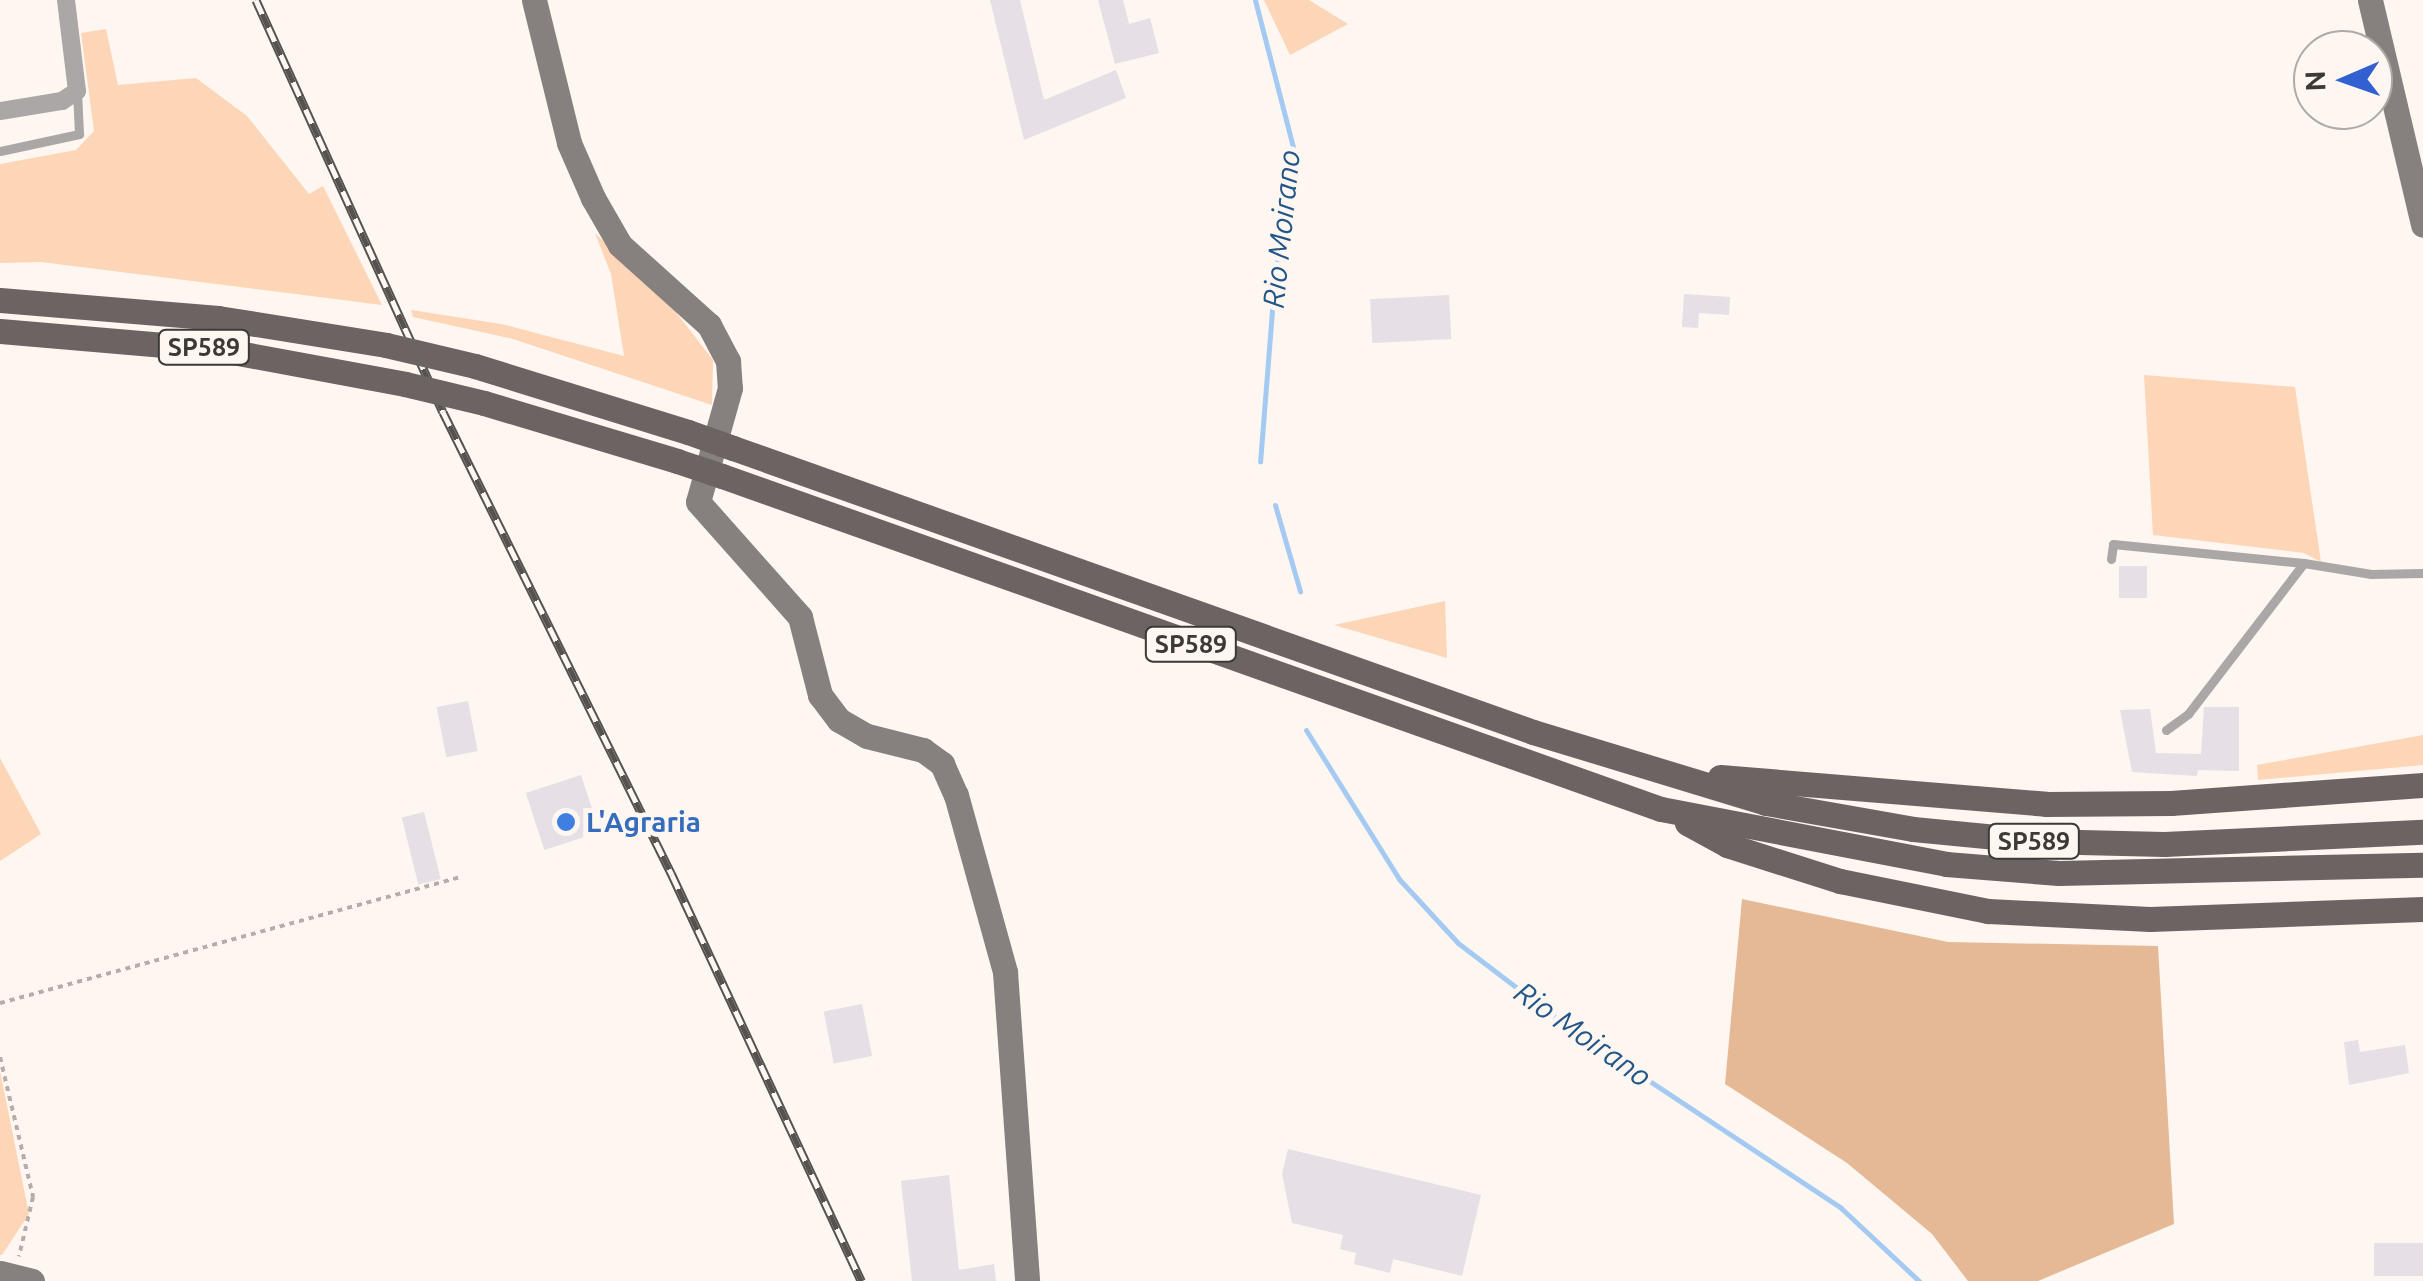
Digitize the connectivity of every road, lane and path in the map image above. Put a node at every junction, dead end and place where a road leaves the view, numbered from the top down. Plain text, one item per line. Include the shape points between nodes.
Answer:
1 (66, 0) edge
2 (534, 0) edge
3 (2370, 0) edge
4 (78, 91) junction
5 (0, 111) edge
6 (0, 152) edge
7 (2416, 170) edge
8 (2423, 225) edge
9 (0, 300) edge
10 (0, 331) edge
11 (2111, 559) dead end
12 (2304, 563) junction
13 (2423, 574) edge
14 (2166, 730) dead end
15 (1653, 771) junction
16 (2423, 784) edge
17 (1661, 808) junction
18 (2423, 832) edge
19 (2423, 865) edge
20 (461, 876) dead end
21 (2423, 909) edge
22 (0, 1003) edge
23 (0, 1057) edge
24 (14, 1277) edge
25 (1027, 1281) edge

1 - 4 street
2 - 25 street via 569,143 593,198 620,246 709,325 728,361 730,388 698,502 800,617 820,695 839,720 867,736 923,750 942,764 956,795 1005,972
3 - 7 street
4 - 5 street via 62,101
4 - 6 lane via 79,134
7 - 8 street
9 - 15 main road, SP589, bridge via 218,318 475,366 688,432
10 - 17 main road, SP589, bridge via 222,350 484,403 722,476
11 - 12 lane via 2113,544
12 - 13 lane
12 - 14 lane via 2188,714
15 - 16 main road via 2046,804 2171,804
15 - 18 main road, SP589 via 1766,803 2038,841 2164,844
17 - 19 main road, SP589 via 1946,864 2059,872
17 - 21 main road via 1728,846 1840,882 1988,911 2150,919
20 - 22 path
23 - 24 path via 33,1198

